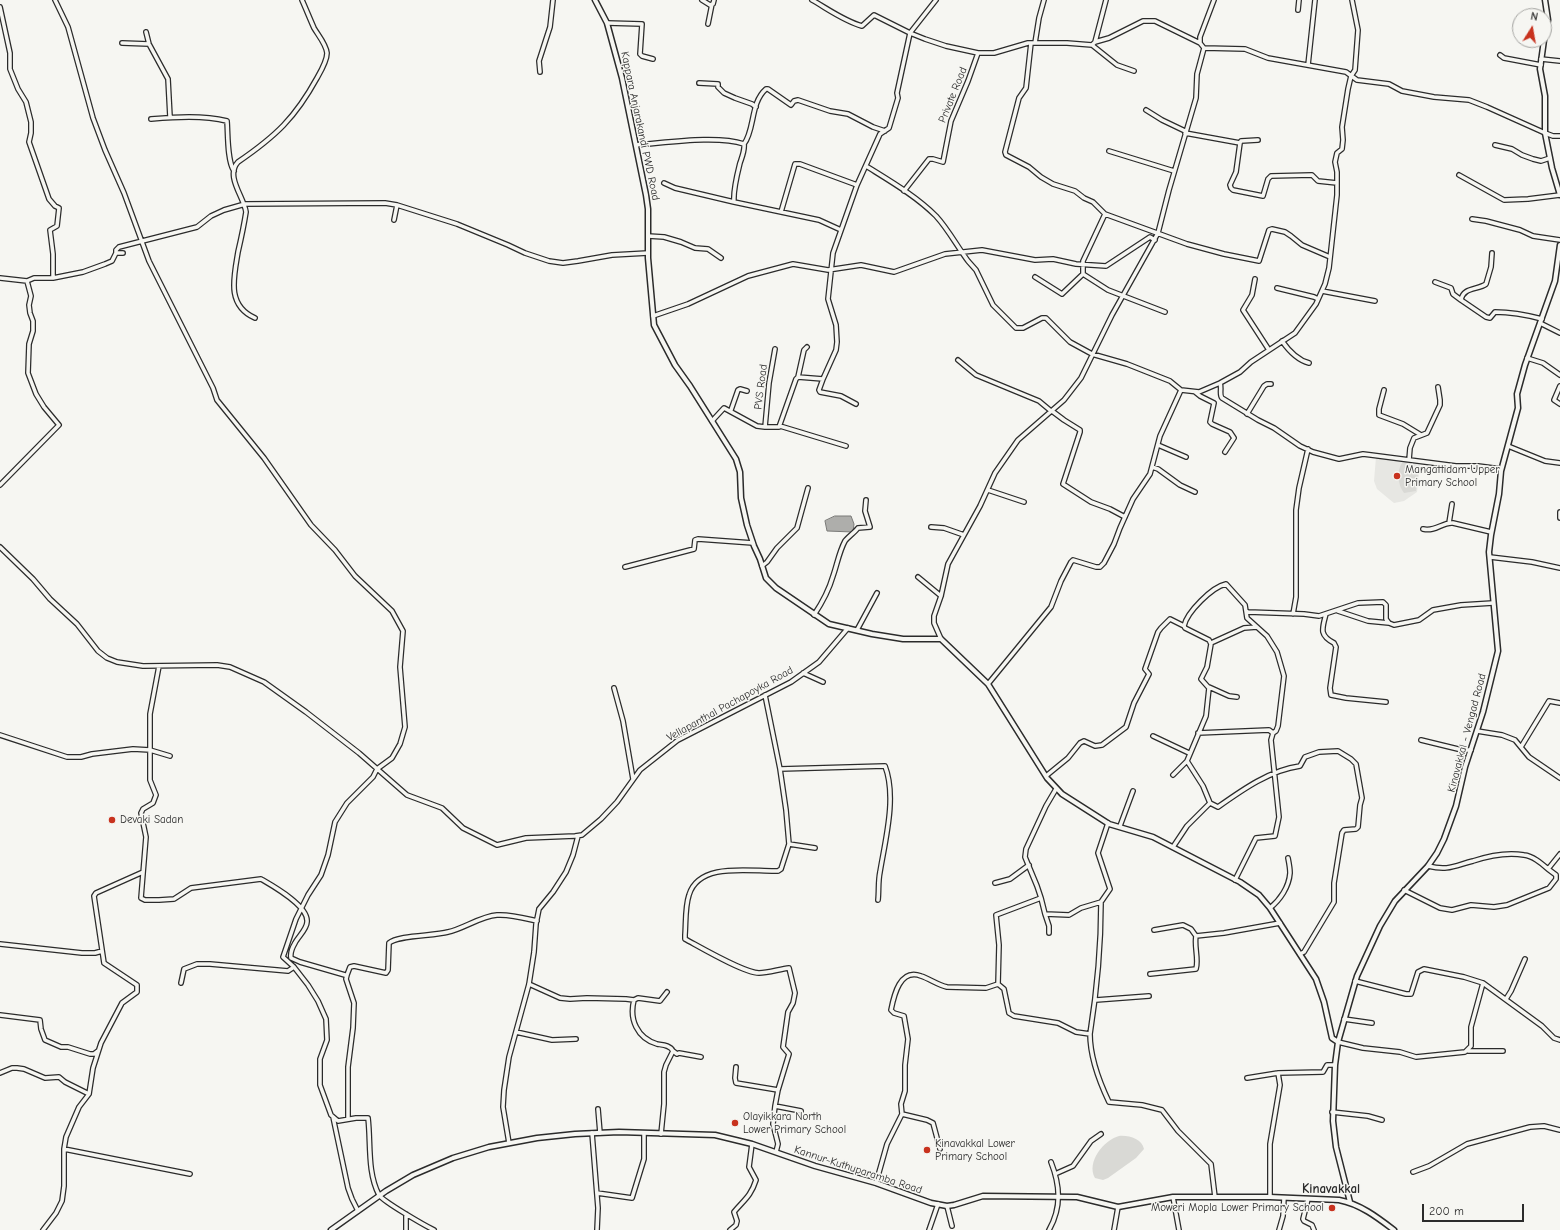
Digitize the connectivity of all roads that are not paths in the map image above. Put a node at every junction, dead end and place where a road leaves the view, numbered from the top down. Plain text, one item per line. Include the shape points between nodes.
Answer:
1 (54, 0) edge
2 (302, 0) edge
3 (553, 0) edge
4 (595, 0) edge
5 (702, 0) edge
6 (714, 0) edge
7 (812, 0) edge
8 (936, 0) edge
9 (1044, 0) edge
10 (1106, 0) edge
11 (1214, 0) edge
12 (1299, 0) edge
13 (1315, 0) edge
14 (1352, 0) edge
15 (712, 4) junction
16 (0, 7) edge
17 (1298, 10) dead end
18 (607, 23) junction
19 (708, 24) dead end
20 (146, 32) dead end
21 (910, 33) junction
22 (1033, 43) junction
23 (1200, 43) junction
24 (122, 44) dead end
25 (148, 44) junction
26 (1093, 44) junction
27 (1204, 48) junction
28 (1543, 48) edge
29 (978, 53) junction
30 (1500, 55) dead end
31 (653, 59) dead end
32 (1541, 59) junction
33 (1560, 61) edge
34 (1541, 65) junction
35 (1308, 66) junction
36 (1134, 71) dead end
37 (540, 72) dead end
38 (1351, 76) junction
39 (699, 83) dead end
40 (756, 107) junction
41 (1146, 110) dead end
42 (170, 117) junction
43 (151, 119) dead end
44 (885, 131) junction
45 (1185, 132) junction
46 (1544, 133) junction
47 (1560, 136) edge
48 (1258, 140) dead end
49 (1240, 143) junction
50 (744, 144) junction
51 (636, 145) junction
52 (1495, 145) dead end
53 (1109, 150) dead end
54 (1550, 158) junction
55 (866, 166) junction
56 (234, 171) junction
57 (1174, 171) junction
58 (1459, 175) dead end
59 (664, 183) dead end
60 (1337, 183) junction
61 (857, 185) junction
62 (904, 191) junction
63 (1560, 195) edge
64 (734, 202) junction
65 (245, 204) junction
66 (397, 205) junction
67 (781, 212) junction
68 (1105, 214) junction
69 (1472, 219) dead end
70 (394, 220) dead end
71 (841, 230) junction
72 (1158, 232) junction
73 (648, 236) junction
74 (1155, 240) junction
75 (1560, 240) edge
76 (140, 241) junction
77 (1560, 245) edge
78 (961, 252) junction
79 (116, 253) junction
80 (123, 253) dead end
81 (648, 253) junction
82 (1492, 253) dead end
83 (1330, 257) junction
84 (721, 258) dead end
85 (1083, 264) junction
86 (832, 270) junction
87 (1083, 274) junction
88 (1558, 274) edge
89 (1035, 277) dead end
90 (0, 278) edge
91 (54, 278) junction
92 (1255, 279) dead end
93 (27, 281) junction
94 (1435, 282) dead end
95 (1276, 288) dead end
96 (1322, 291) junction
97 (1123, 295) junction
98 (1318, 299) junction
99 (1461, 300) junction
100 (1375, 301) dead end
101 (1166, 312) dead end
102 (653, 316) junction
103 (255, 318) dead end
104 (1541, 321) junction
105 (1560, 333) edge
106 (1282, 341) junction
107 (807, 347) dead end
108 (775, 349) dead end
109 (1269, 350) junction
110 (1092, 354) junction
111 (1527, 358) junction
112 (958, 360) dead end
113 (1309, 363) dead end
114 (1560, 374) edge
115 (798, 377) junction
116 (823, 379) junction
117 (1220, 383) junction
118 (1270, 384) dead end
119 (1560, 386) edge
120 (1438, 387) dead end
121 (1181, 390) junction
122 (1384, 390) dead end
123 (747, 391) dead end
124 (1194, 392) junction
125 (856, 404) dead end
126 (1560, 404) edge
127 (731, 410) junction
128 (1052, 411) junction
129 (1247, 414) junction
130 (712, 421) junction
131 (780, 426) junction
132 (765, 428) junction
133 (1421, 435) junction
134 (1158, 445) junction
135 (846, 446) dead end
136 (1508, 446) junction
137 (1308, 449) junction
138 (1225, 452) dead end
139 (1186, 457) dead end
140 (1409, 460) junction
141 (1560, 463) edge
142 (1152, 467) junction
143 (1501, 468) junction
144 (0, 485) edge
145 (808, 488) dead end
146 (988, 490) junction
147 (1195, 492) dead end
148 (866, 500) dead end
149 (1024, 502) dead end
150 (1452, 504) dead end
151 (1560, 512) edge
152 (1125, 517) junction
153 (1560, 518) edge
154 (1449, 522) junction
155 (931, 527) dead end
156 (1423, 530) dead end
157 (1492, 532) junction
158 (964, 535) junction
159 (753, 543) junction
160 (0, 547) edge
161 (1490, 557) junction
162 (762, 566) junction
163 (625, 567) dead end
164 (1560, 568) edge
165 (918, 577) dead end
166 (877, 593) dead end
167 (941, 596) junction
168 (1493, 603) junction
169 (1337, 610) junction
170 (1246, 611) junction
171 (1293, 614) junction
172 (1326, 614) junction
173 (814, 615) junction
174 (1389, 623) junction
175 (1184, 626) junction
176 (1257, 627) junction
177 (848, 628) junction
178 (857, 630) junction
179 (941, 639) junction
180 (1211, 643) junction
181 (159, 666) junction
182 (803, 673) junction
183 (823, 682) dead end
184 (988, 684) junction
185 (1208, 687) junction
186 (614, 688) dead end
187 (765, 695) junction
188 (1237, 697) dead end
189 (1386, 702) dead end
190 (1560, 703) edge
191 (1477, 731) junction
192 (1273, 733) junction
193 (1198, 734) junction
194 (0, 735) edge
195 (1153, 736) dead end
196 (1421, 740) dead end
197 (1521, 747) junction
198 (150, 750) junction
199 (1471, 750) junction
200 (1190, 753) junction
201 (170, 756) dead end
202 (1187, 761) junction
203 (780, 768) junction
204 (377, 769) junction
205 (1276, 773) junction
206 (1173, 775) dead end
207 (1046, 776) junction
208 (1560, 778) edge
209 (633, 779) junction
210 (1056, 789) junction
211 (1133, 791) dead end
212 (1210, 803) junction
213 (1108, 823) junction
214 (1120, 826) junction
215 (578, 836) junction
216 (789, 844) junction
217 (1173, 847) junction
218 (815, 848) dead end
219 (1560, 854) edge
220 (1288, 858) dead end
221 (1029, 865) junction
222 (1428, 866) junction
223 (1548, 869) junction
224 (143, 872) junction
225 (1235, 880) junction
226 (995, 883) dead end
227 (1404, 890) junction
228 (1041, 898) junction
229 (878, 900) dead end
230 (1101, 902) junction
231 (1270, 908) junction
232 (301, 909) junction
233 (1045, 914) junction
234 (537, 921) junction
235 (1280, 923) junction
236 (1154, 930) dead end
237 (1049, 933) dead end
238 (1196, 936) junction
239 (0, 944) edge
240 (102, 951) junction
241 (1300, 954) junction
242 (1525, 958) dead end
243 (294, 967) junction
244 (1150, 974) dead end
245 (347, 975) junction
246 (1355, 981) junction
247 (181, 983) dead end
248 (1483, 983) junction
249 (529, 984) junction
250 (998, 984) junction
251 (667, 992) dead end
252 (1149, 996) dead end
253 (1506, 999) junction
254 (634, 1000) junction
255 (1096, 1000) junction
256 (0, 1015) edge
257 (1344, 1019) junction
258 (1372, 1023) dead end
259 (516, 1032) junction
260 (1090, 1034) junction
261 (576, 1039) dead end
262 (1560, 1040) edge
263 (1338, 1042) junction
264 (99, 1050) junction
265 (674, 1051) junction
266 (1468, 1051) junction
267 (1503, 1051) dead end
268 (701, 1057) dead end
269 (1335, 1064) junction
270 (736, 1067) dead end
271 (0, 1073) edge
272 (1278, 1074) junction
273 (1247, 1078) dead end
274 (778, 1090) junction
275 (89, 1094) junction
276 (775, 1106) junction
277 (598, 1109) dead end
278 (800, 1111) dead end
279 (1332, 1112) junction
280 (902, 1114) junction
281 (333, 1117) junction
282 (348, 1119) junction
283 (1382, 1120) dead end
284 (1560, 1130) edge
285 (592, 1133) junction
286 (600, 1133) junction
287 (644, 1133) junction
288 (661, 1134) junction
289 (1101, 1134) dead end
290 (509, 1143) junction
291 (752, 1144) junction
292 (64, 1149) junction
293 (940, 1149) dead end
294 (776, 1152) junction
295 (1051, 1162) dead end
296 (1413, 1172) dead end
297 (190, 1174) dead end
298 (1055, 1174) junction
299 (876, 1184) junction
300 (597, 1192) junction
301 (380, 1196) junction
302 (1059, 1196) junction
303 (1173, 1197) junction
304 (1215, 1197) junction
305 (1270, 1197) junction
306 (1284, 1198) junction
307 (1308, 1199) junction
308 (1350, 1202) junction
309 (938, 1204) junction
310 (947, 1206) junction
311 (1118, 1207) junction
312 (358, 1211) junction
313 (406, 1214) junction
314 (952, 1226) dead end
315 (43, 1230) edge
316 (331, 1230) edge
317 (406, 1230) edge
318 (434, 1230) edge
319 (597, 1230) edge
320 (730, 1230) edge
321 (929, 1230) edge
322 (1049, 1230) edge
323 (1114, 1230) edge
324 (1179, 1230) edge
325 (1279, 1230) edge
326 (1314, 1230) edge
327 (1394, 1230) edge

1 - 76 street via 68,27 93,118 124,193
2 - 56 street via 327,52 324,64 310,92 294,115 271,138 238,162
3 - 37 street via 550,28 539,61
4 - 18 main road, Kappara Anjarakandi PWD Road
5 - 15 street via 710,6
6 - 15 street
7 - 21 street via 862,26 874,14
8 - 21 street
9 - 22 street
10 - 26 street
11 - 23 street
12 - 17 street
13 - 35 street
14 - 38 street via 1358,35 1355,70
15 - 19 street
16 - 91 street via 10,53 10,69 26,102 32,122 29,142 49,199 59,208 57,226 50,230
18 - 31 street via 642,24 640,54
18 - 51 main road, Kappara Anjarakandi PWD Road
20 - 25 street
21 - 29 street via 946,46
21 - 44 street via 898,98 889,128
22 - 26 street
22 - 29 street via 994,53
22 - 68 street via 1026,88 1019,98 1006,155 1053,184 1075,191 1093,202
23 - 26 street via 1155,22 1143,21
23 - 27 street
24 - 25 street
25 - 42 street via 168,79
26 - 36 street via 1117,64
27 - 35 street via 1245,49 1268,58
27 - 45 street via 1197,74 1196,98
28 - 32 main road
29 - 62 street, Private Road via 951,121 943,162 929,159
30 - 34 street
32 - 33 street
32 - 34 main road
34 - 46 main road via 1545,96
35 - 38 street via 1346,72
38 - 46 street via 1357,80 1389,84 1402,91 1469,100
38 - 60 street via 1342,127 1342,149 1337,153 1335,162
39 - 40 street via 718,84 724,93
40 - 44 street via 764,90 768,89 791,105 798,100 848,114
40 - 50 street
41 - 45 street
42 - 43 street
42 - 56 street via 227,121 230,158
44 - 55 street via 880,134
45 - 49 street
45 - 57 street
46 - 47 street
46 - 54 main road
48 - 49 street via 1244,140
49 - 60 street via 1236,172 1230,185 1233,190 1264,196 1268,180 1272,176 1312,175 1318,181
50 - 51 street via 713,140
50 - 64 street
51 - 73 main road, Kappara Anjarakandi PWD Road via 648,209
52 - 54 street via 1541,161
53 - 57 street
54 - 63 main road
55 - 61 street
55 - 62 street
56 - 65 street via 238,192
57 - 72 street
58 - 63 street via 1504,200
59 - 64 street
60 - 83 street
61 - 67 street via 795,164
61 - 71 street
62 - 78 street via 935,215
64 - 67 street
65 - 66 street via 385,202
65 - 76 street via 217,213 197,226
65 - 103 street via 246,212 233,282 236,300 245,313
66 - 70 street
66 - 81 street via 457,224 549,261 563,263 612,255
67 - 71 street via 819,220
68 - 72 street
68 - 85 street
69 - 75 street via 1486,220 1533,236
71 - 86 street via 833,253
72 - 74 street
72 - 83 street via 1188,244 1259,261 1269,230 1272,229 1285,232 1302,245
73 - 81 main road, Kappara Anjarakandi PWD Road
73 - 84 street via 664,237 695,248 708,249
74 - 85 street via 1150,237 1106,266
74 - 97 street
76 - 79 street via 119,247
76 - 204 street via 217,400 264,458 311,525 336,550 355,576 392,611 403,631 400,667 405,727 392,758
77 - 88 main road, Kinavakkal - Vengad Road
78 - 85 street via 982,250 1035,260 1053,259
78 - 86 street via 945,254 894,272 861,265
78 - 110 street via 976,270 993,305 1016,328 1023,328 1046,318 1070,342
79 - 80 street
79 - 91 street via 112,260 104,264 83,272
81 - 102 main road, Kappara Anjarakandi PWD Road
82 - 99 street via 1486,284 1466,292
83 - 96 street
85 - 87 street
86 - 102 street via 793,264 748,276 688,304
86 - 116 street via 828,299 836,325 837,342
87 - 89 street via 1062,294
87 - 97 street via 1108,290
88 - 104 main road, Kinavakkal - Vengad Road
90 - 93 street
91 - 93 street via 34,278
92 - 109 street via 1252,294 1243,310
93 - 144 street via 33,321 28,373 36,394 59,425
94 - 99 street via 1451,288 1453,294
95 - 98 street
96 - 98 street
96 - 100 street
97 - 101 street
97 - 110 street
98 - 106 street via 1295,333
99 - 104 street via 1486,317 1490,318 1495,312 1502,312 1531,316
102 - 130 main road, Kappara Anjarakandi PWD Road via 654,325 675,365
104 - 105 street
104 - 111 main road, Kinavakkal - Vengad Road
106 - 109 street
106 - 113 street via 1289,351
107 - 115 street via 804,350
108 - 132 street, PVS Road
109 - 117 street via 1240,372
110 - 121 street via 1170,381
110 - 128 street via 1081,378
111 - 114 street via 1543,363
111 - 136 main road, Kinavakkal - Vengad Road via 1517,394 1518,408
112 - 128 street via 976,375 1039,402
115 - 116 street
115 - 131 street
116 - 125 street via 820,392 841,396
117 - 124 street
117 - 129 street via 1221,397
118 - 129 street via 1264,386
119 - 126 street via 1554,400
120 - 133 street via 1440,405 1427,433
121 - 124 street
121 - 134 street
122 - 133 street via 1379,415 1403,424
123 - 127 street, PVS Road via 738,390
124 - 138 street via 1214,403 1210,422 1230,432 1234,438
127 - 130 street via 724,408
127 - 132 street via 749,422
128 - 146 street via 1018,440
128 - 152 street via 1080,430 1063,484 1092,502
129 - 137 street
130 - 159 main road, Kappara Anjarakandi PWD Road via 736,459 747,525
131 - 132 street
131 - 135 street
133 - 140 street via 1414,438
134 - 139 street
134 - 142 street
136 - 141 street via 1545,461
136 - 143 main road, Kinavakkal - Vengad Road
137 - 140 street via 1339,459 1363,454
137 - 171 street via 1296,510 1296,597
140 - 143 street
142 - 147 street
142 - 152 street
143 - 157 main road, Kinavakkal - Vengad Road
145 - 162 street via 797,528
146 - 149 street
146 - 158 street
148 - 173 street via 865,511 870,527 858,528 847,539 838,558 833,578
150 - 154 street
151 - 153 street
152 - 184 street via 1104,564 1096,567 1073,560 1071,562 1060,581 1051,607
154 - 156 street via 1439,528
154 - 157 street
155 - 158 street via 944,528
157 - 161 main road, Kinavakkal - Vengad Road
158 - 167 street via 948,564
159 - 162 main road, Kappara Anjarakandi PWD Road
159 - 163 street via 698,539 694,549
160 - 181 street via 77,624 106,658 143,666
161 - 164 street
161 - 168 main road, Kinavakkal - Vengad Road
162 - 173 main road, Kappara Anjarakandi PWD Road via 766,578 776,588
165 - 167 street
166 - 178 street
167 - 179 street via 934,624
168 - 174 street via 1449,607 1429,612 1415,621 1394,625
168 - 191 main road, Kinavakkal - Vengad Road via 1498,651
169 - 172 street
169 - 174 street via 1368,621
169 - 174 street via 1358,604 1383,602 1386,605 1386,618
170 - 171 street
170 - 175 street via 1245,605 1228,585 1224,584 1193,609
170 - 176 street via 1247,618
171 - 172 street
172 - 189 street via 1323,623 1324,634 1336,647 1331,695
173 - 177 main road, Kappara Anjarakandi PWD Road via 829,624
175 - 180 street
175 - 207 street via 1170,620 1158,632 1145,669 1149,674 1134,703 1126,727 1102,745 1095,746 1084,741 1080,743 1068,758
176 - 180 street via 1242,629
176 - 192 street via 1267,636 1277,652 1284,676 1278,726
177 - 178 main road, Kappara Anjarakandi PWD Road
177 - 182 street, Vellapanthal Pachapoyka Road via 819,662
178 - 179 main road, Kappara Anjarakandi PWD Road via 903,638
179 - 184 main road
180 - 185 street via 1207,667 1201,679
181 - 198 street via 150,714
181 - 204 street via 217,665 230,667 264,682
182 - 183 street
182 - 187 street, Vellapanthal Pachapoyka Road
184 - 207 main road
185 - 188 street
185 - 193 street via 1206,716
186 - 209 street via 623,721
187 - 203 street
187 - 209 street, Vellapanthal Pachapoyka Road via 678,740 640,770
190 - 197 street via 1549,701
191 - 197 street via 1514,740
191 - 199 main road, Kinavakkal - Vengad Road
192 - 193 street via 1266,730
192 - 205 street via 1273,765
193 - 200 street
194 - 198 street via 74,758 133,749
195 - 200 street
196 - 199 street
197 - 208 street via 1529,757
198 - 201 street
198 - 224 street via 150,780 156,795 153,803 141,813 146,837
199 - 222 main road, Kinavakkal - Vengad Road via 1456,806 1444,838
200 - 202 street
202 - 206 street
202 - 212 street via 1203,786
203 - 216 street
203 - 229 street via 885,766 888,772 890,809 879,875
204 - 215 street via 407,795 442,808 463,828 497,845 526,838
204 - 232 street via 373,777 347,803 335,822 321,875
205 - 212 street via 1218,807
205 - 225 street via 1279,817 1275,836 1256,838
205 - 241 street via 1300,766 1307,755 1330,750 1338,751 1356,764 1362,798 1358,827 1344,830 1342,833 1334,902 1304,952
207 - 210 main road
209 - 215 street, Vellapanthal Pachapoyka Road via 601,820
210 - 213 main road
210 - 221 street via 1026,848 1025,857
211 - 214 street
212 - 217 street via 1187,826
213 - 214 main road
213 - 230 street via 1098,853 1110,889
214 - 217 main road
215 - 234 street via 566,872 539,909
216 - 218 street
216 - 274 street via 781,869 778,871 728,870 709,875 694,884 689,894 685,935 685,939 702,948 758,973 789,968 795,998 788,1012 783,1047 789,1054
217 - 225 main road
219 - 223 street
220 - 231 street via 1290,873 1286,887
221 - 226 street via 1010,879
221 - 228 street
222 - 223 street via 1438,869 1458,867 1472,861 1514,854 1533,858
222 - 227 main road, Kinavakkal - Vengad Road
223 - 227 street via 1556,875 1549,888 1507,905 1494,907 1472,905 1452,910 1440,908
224 - 232 street via 141,898 145,900 174,899 191,888 261,879 295,901
224 - 240 street via 94,896
225 - 231 main road via 1259,895
227 - 246 main road, Kinavakkal - Vengad Road via 1380,926
228 - 233 street
228 - 250 street via 996,915 999,946
230 - 233 street via 1069,915
230 - 255 street
231 - 235 main road
232 - 243 street via 283,957
232 - 245 street via 308,924 293,946 290,954 292,958
233 - 237 street
234 - 245 street via 517,916 496,915 450,932 402,937 389,943 386,973 354,966 350,967
234 - 249 street
235 - 238 street
235 - 241 main road
236 - 238 street via 1183,925 1191,929
238 - 244 street via 1196,969
239 - 240 street via 82,953
240 - 264 street via 104,963 137,985 137,992 122,1004
241 - 263 main road via 1316,979 1332,1038
242 - 253 street via 1512,991
243 - 247 street via 288,971 197,964 184,969
243 - 281 street via 318,1001 326,1019 327,1040 320,1059 320,1085
245 - 282 street via 354,1003 348,1067
246 - 248 street via 1411,994 1418,972 1424,969
246 - 257 main road, Kinavakkal - Vengad Road
248 - 253 street
248 - 266 street
249 - 254 street via 560,998
249 - 259 street
250 - 260 street via 1004,989 1009,1013 1014,1016 1058,1023 1076,1032
250 - 280 street via 986,988 947,987 912,974 908,974 902,981 895,993 891,1010 904,1016 908,1039
251 - 254 street via 660,1001 638,998
252 - 255 street
253 - 262 street via 1554,1038
254 - 265 street via 632,1009 635,1026 646,1039 668,1046
255 - 260 street
256 - 264 street via 40,1020 45,1040 61,1047 90,1054
257 - 258 street
257 - 263 main road, Kinavakkal - Vengad Road
259 - 261 street via 552,1040
259 - 290 street via 509,1058 503,1107
260 - 304 street via 1091,1054 1110,1102 1162,1110 1178,1131 1211,1164
263 - 266 street via 1400,1052 1416,1058
263 - 269 main road, Kinavakkal - Vengad Road
264 - 275 street
265 - 268 street via 677,1054
265 - 288 street via 664,1072
266 - 267 street
269 - 272 street via 1327,1065 1325,1072
269 - 279 main road, Kinavakkal - Vengad Road
270 - 274 street via 736,1083
271 - 275 street via 17,1068 45,1078 59,1077
272 - 273 street
272 - 305 street via 1280,1085 1270,1144
274 - 276 street
275 - 292 street via 79,1107 66,1137
276 - 278 street
276 - 294 street via 773,1124 778,1144
277 - 286 street
279 - 283 street
279 - 308 main road, Kinavakkal - Vengad Road via 1336,1147
280 - 293 street via 933,1123
280 - 299 street via 887,1144
281 - 282 street via 338,1121
281 - 312 street via 348,1188
282 - 301 street via 368,1118 371,1169
284 - 296 street via 1544,1126 1530,1127 1467,1144 1429,1166
285 - 286 main road, Kannur-Kuthuparamba Road
285 - 290 main road, Kannur-Kuthuparamba Road
285 - 300 street
286 - 287 main road, Kannur-Kuthuparamba Road
287 - 288 main road, Kannur-Kuthuparamba Road
287 - 300 street via 644,1158 632,1198
288 - 291 main road, Kannur-Kuthuparamba Road via 715,1135
289 - 298 street via 1091,1141 1073,1166
290 - 301 main road, Kannur-Kuthuparamba Road via 453,1158 413,1174
291 - 294 main road, Kannur-Kuthuparamba Road
291 - 320 street via 749,1167 756,1180 747,1199 734,1212 737,1221
292 - 297 street
292 - 315 street via 62,1201
294 - 299 main road, Kannur-Kuthuparamba Road
295 - 298 street
298 - 302 street
299 - 309 main road, Kannur-Kuthuparamba Road
300 - 319 street
301 - 312 main road, Kannur-Kuthuparamba Road
301 - 313 street
302 - 310 main road, Kannur-Kuthuparamba Road via 983,1196
302 - 311 main road, Kannur-Kuthuparamba Road via 1077,1197
302 - 322 street
303 - 304 main road, Kannur-Kuthuparamba Road
303 - 311 main road, Kannur-Kuthuparamba Road
303 - 324 street
304 - 305 main road, Kannur-Kuthuparamba Road
305 - 306 main road, Kannur-Kuthuparamba Road
306 - 307 main road, Kannur-Kuthuparamba Road
306 - 325 street
307 - 308 main road, Kannur-Kuthuparamba Road
307 - 326 street via 1303,1219 1312,1225
308 - 327 main road, Kannur-Kuthuparamba Road
309 - 310 main road, Kannur-Kuthuparamba Road
309 - 321 street
310 - 314 street
311 - 323 street
312 - 316 main road, Kannur-Kuthuparamba Road
313 - 317 street
313 - 318 street

